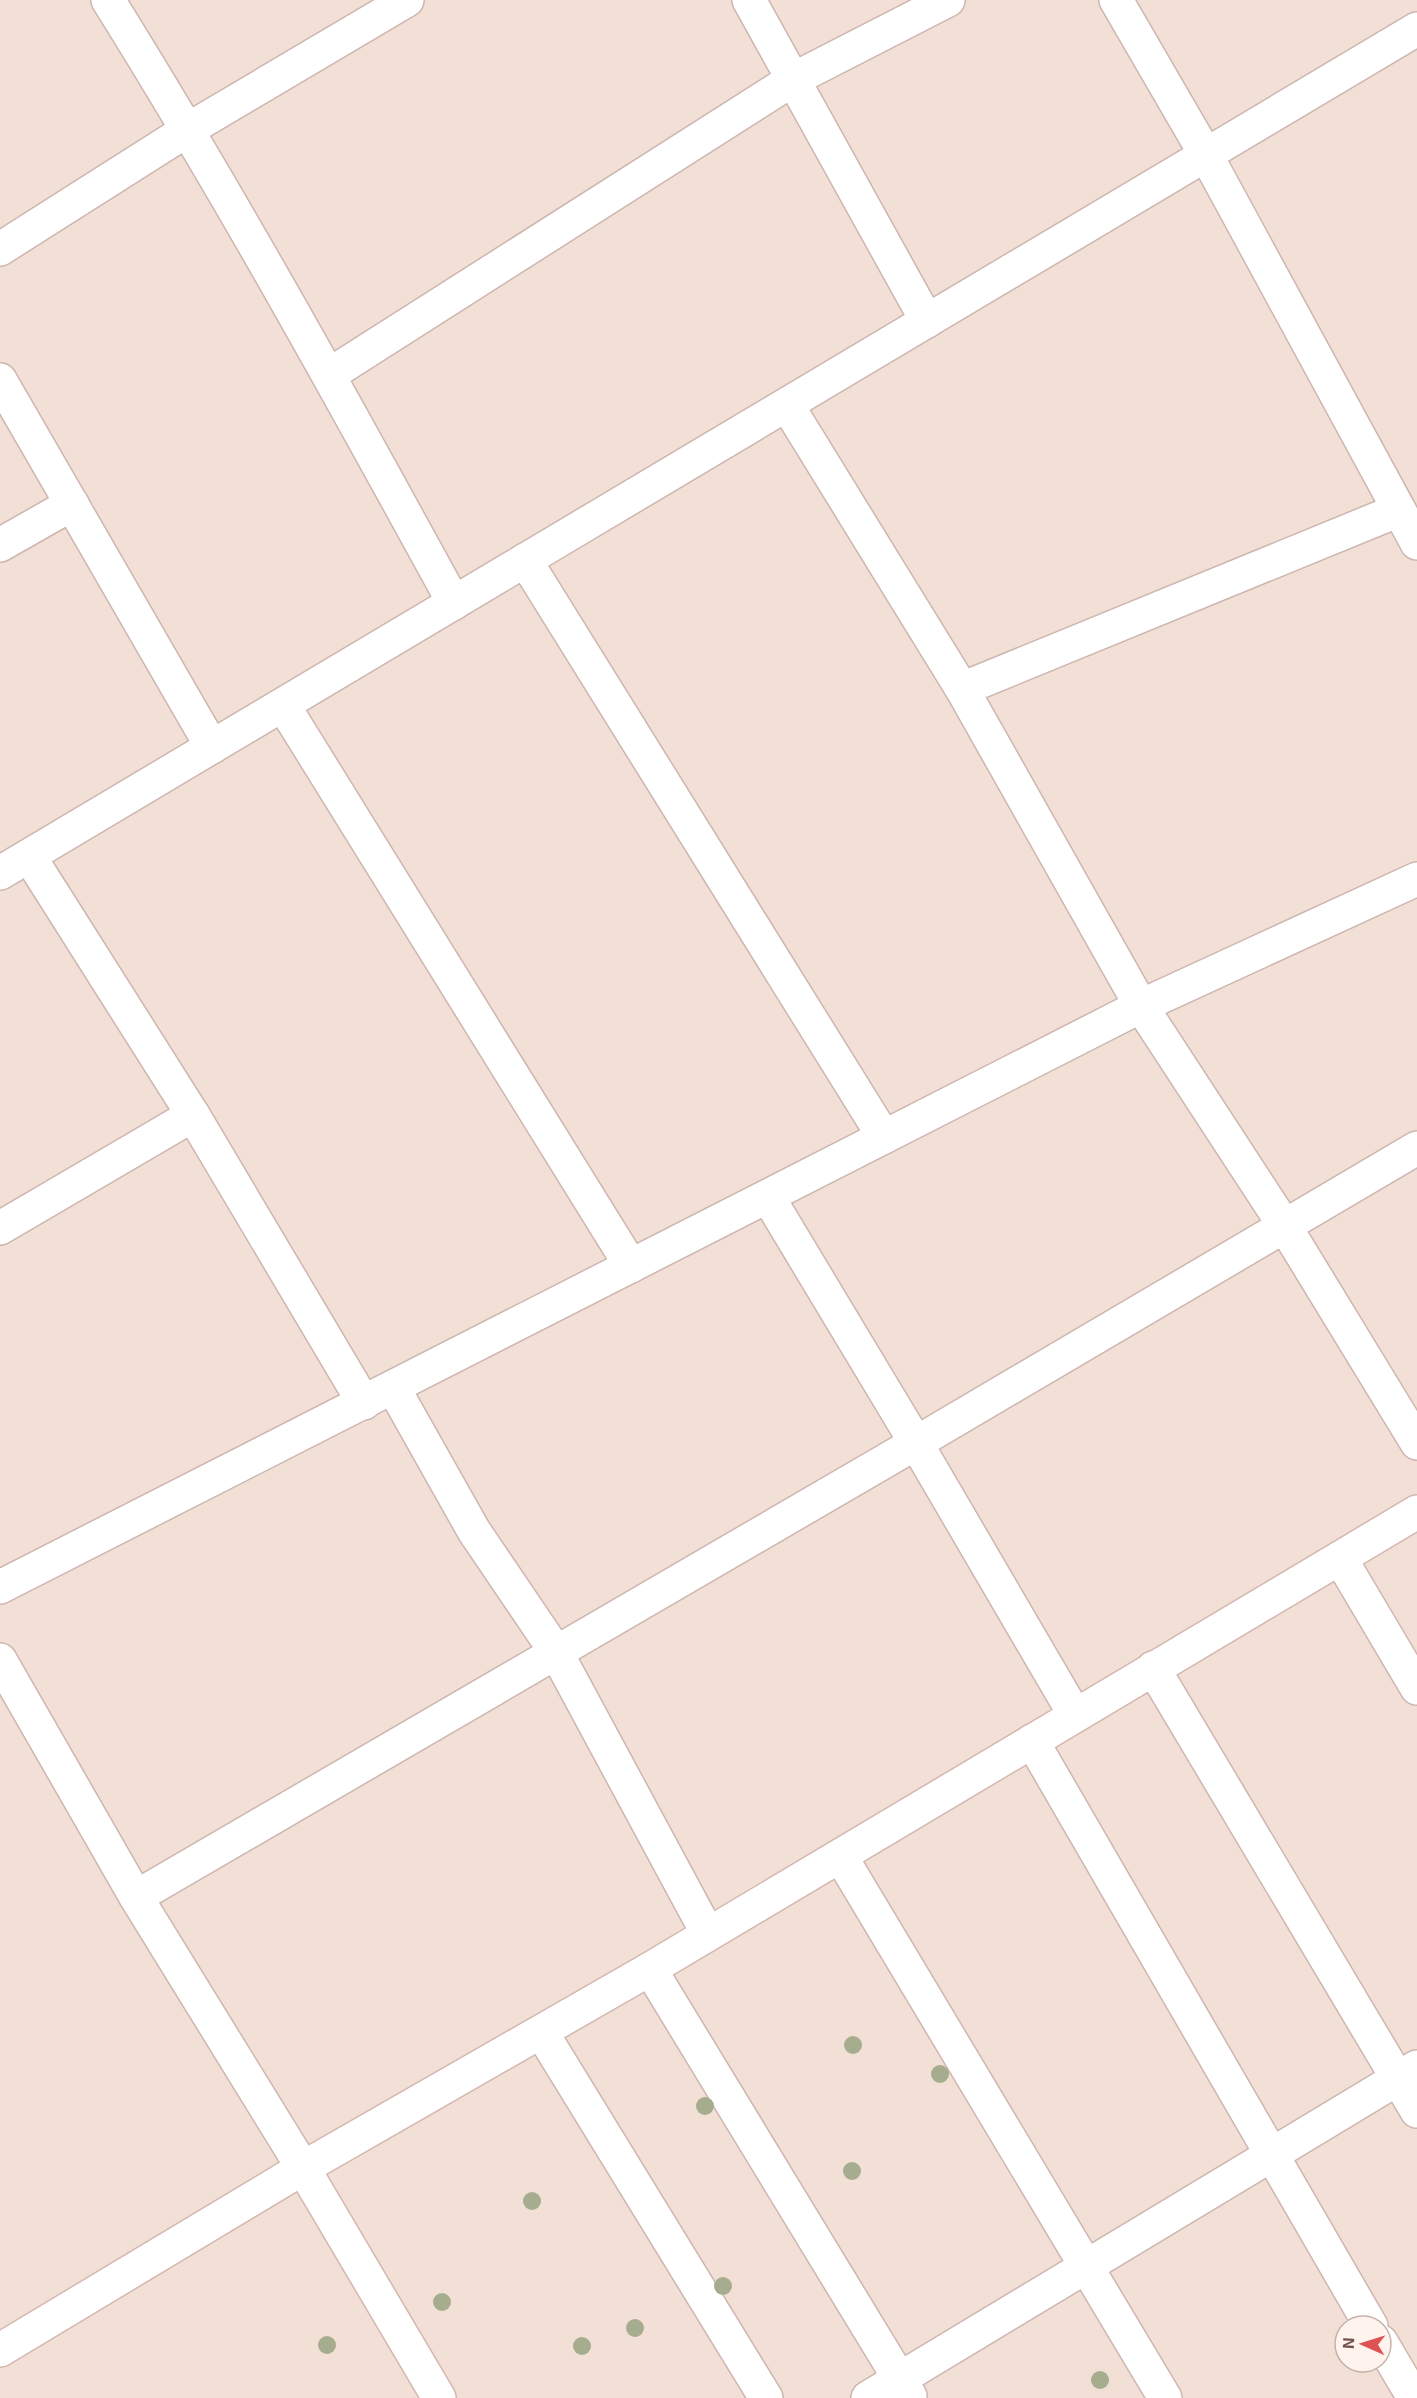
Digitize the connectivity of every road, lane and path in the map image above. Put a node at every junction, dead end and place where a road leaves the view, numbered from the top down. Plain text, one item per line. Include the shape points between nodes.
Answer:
1 (108, 0) edge
2 (408, 0) edge
3 (749, 0) edge
4 (948, 0) edge
5 (1116, 0) edge
6 (1417, 29) edge
7 (792, 80) junction
8 (189, 129) junction
9 (1206, 155) junction
10 (0, 249) edge
11 (927, 321) junction
12 (329, 375) junction
13 (0, 380) edge
14 (787, 405) junction
15 (72, 504) junction
16 (1399, 510) junction
17 (1417, 543) edge
18 (0, 545) edge
19 (525, 560) junction
20 (454, 603) junction
21 (962, 689) junction
22 (283, 705) junction
23 (212, 747) junction
24 (29, 856) junction
25 (0, 873) edge
26 (1417, 879) edge
27 (1141, 1006) junction
28 (193, 1115) junction
29 (884, 1137) junction
30 (1417, 1148) edge
31 (768, 1197) junction
32 (1284, 1225) junction
33 (0, 1228) edge
34 (631, 1266) junction
35 (394, 1389) junction
36 (363, 1402) junction
37 (916, 1443) junction
38 (1417, 1443) edge
39 (1417, 1512) edge
40 (1340, 1558) junction
41 (0, 1587) edge
42 (556, 1652) junction
43 (0, 1660) edge
44 (1153, 1668) junction
45 (1417, 1688) edge
46 (1074, 1715) junction
47 (1032, 1741) junction
48 (841, 1857) junction
49 (136, 1897) junction
50 (708, 1934) junction
51 (651, 1969) junction
52 (542, 2033) junction
53 (1407, 2073) edge
54 (1417, 2111) edge
55 (1270, 2155) junction
56 (303, 2168) junction
57 (1086, 2266) junction
58 (1364, 2314) edge
59 (0, 2350) edge
60 (1393, 2362) edge
61 (905, 2389) edge
62 (439, 2398) edge
63 (766, 2398) edge
64 (868, 2398) edge
65 (1165, 2398) edge
66 (1414, 2398) edge

1 - 8 street
2 - 8 street
3 - 7 street
4 - 7 street
5 - 9 street
6 - 9 street
7 - 11 street
7 - 12 street
8 - 10 street
8 - 12 street
9 - 11 street
9 - 16 street
11 - 14 street
12 - 20 street
13 - 15 street
14 - 19 street
14 - 21 street
15 - 18 street
15 - 23 street
16 - 17 street
16 - 21 street
19 - 20 street
19 - 29 street
20 - 22 street
21 - 27 street
22 - 23 street
22 - 34 street
23 - 24 street
24 - 25 street
24 - 28 street
26 - 27 street
27 - 29 street
27 - 32 street
28 - 33 street
28 - 36 street
29 - 31 street
30 - 32 street
31 - 34 street
31 - 37 street
32 - 37 street
32 - 38 street
34 - 35 street
35 - 36 street
35 - 42 street via 474,1530
36 - 41 street
37 - 42 street
37 - 46 street
39 - 40 street
40 - 44 street
40 - 45 street
42 - 49 street
42 - 50 street
43 - 49 street
44 - 46 street
44 - 53 street
46 - 47 street
47 - 48 street
47 - 55 street
48 - 50 street
48 - 57 street
49 - 56 street
50 - 51 street
51 - 52 street
51 - 61 street
52 - 56 street
52 - 63 street
53 - 54 street
53 - 55 street
55 - 57 street
55 - 58 street
56 - 59 street
56 - 62 street
57 - 61 street
57 - 65 street
60 - 66 street
61 - 64 street

